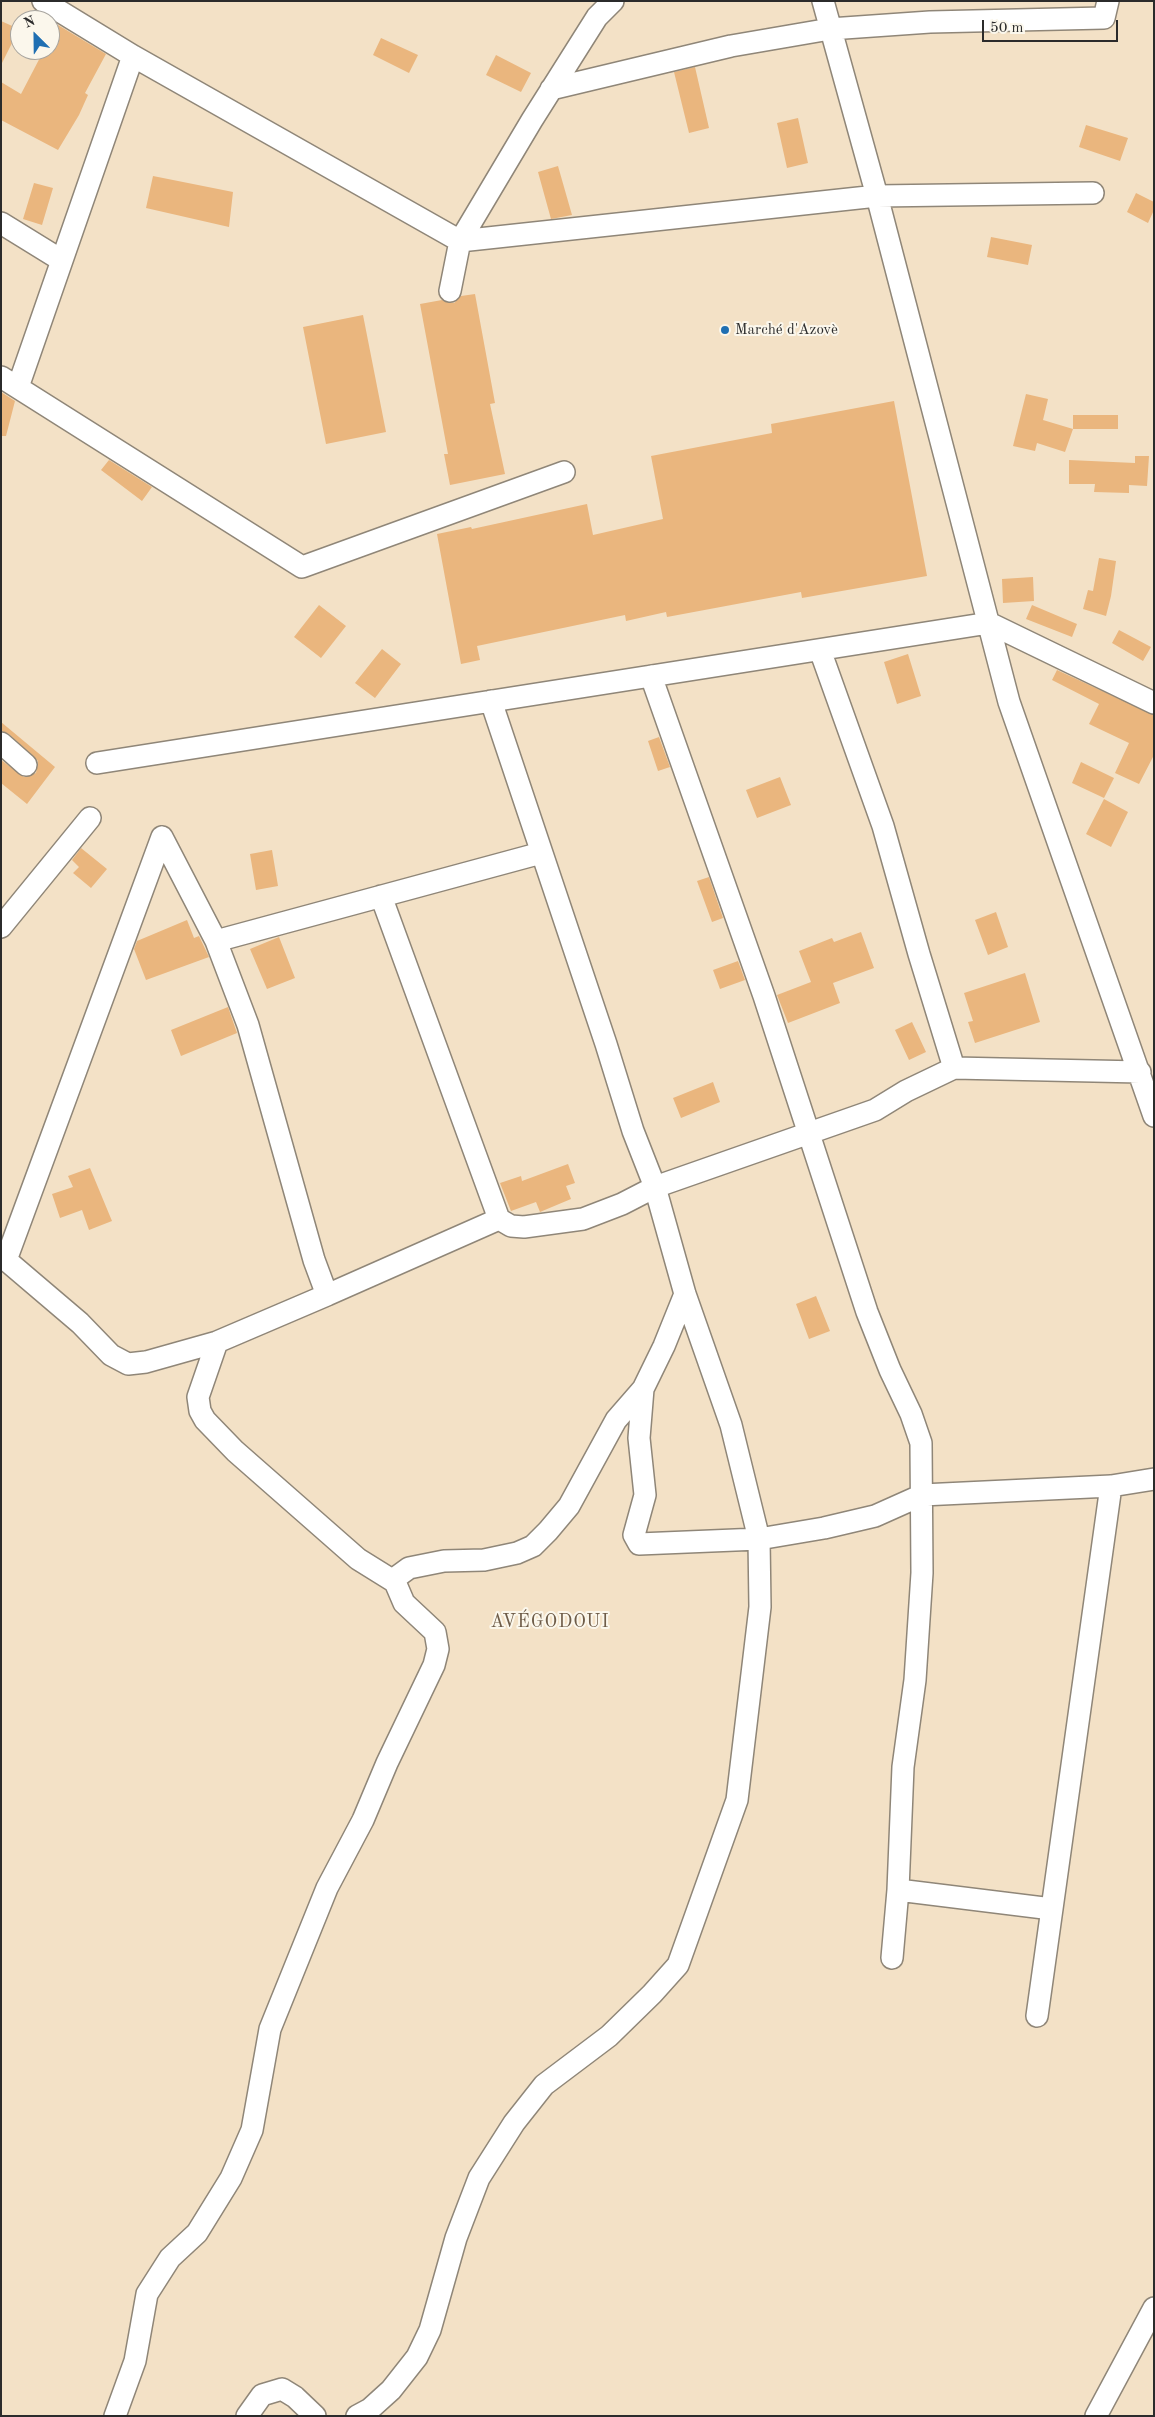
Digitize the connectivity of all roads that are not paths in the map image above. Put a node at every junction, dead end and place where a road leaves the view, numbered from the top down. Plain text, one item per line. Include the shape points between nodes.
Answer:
1 (43, 1) edge
2 (613, 1) edge
3 (823, 1) edge
4 (1108, 1) edge
5 (830, 30) junction
6 (133, 56) junction
7 (551, 89) junction
8 (1093, 193) dead end
9 (877, 196) junction
10 (1, 223) edge
11 (460, 242) junction
12 (61, 260) junction
13 (450, 291) dead end
14 (9, 382) edge
15 (564, 472) dead end
16 (989, 623) junction
17 (820, 650) junction
18 (650, 676) junction
19 (491, 701) junction
20 (1154, 703) edge
21 (1, 744) edge
22 (97, 763) dead end
23 (26, 764) dead end
24 (90, 818) dead end
25 (541, 853) junction
26 (380, 896) junction
27 (1, 928) edge
28 (216, 941) junction
29 (954, 1068) junction
30 (1140, 1072) junction
31 (1154, 1116) edge
32 (808, 1133) junction
33 (655, 1187) junction
34 (499, 1219) junction
35 (685, 1294) junction
36 (327, 1295) junction
37 (217, 1342) junction
38 (643, 1389) junction
39 (1154, 1480) edge
40 (1111, 1486) junction
41 (922, 1495) junction
42 (759, 1539) junction
43 (395, 1582) junction
44 (898, 1890) junction
45 (1052, 1909) junction
46 (892, 1958) dead end
47 (1037, 2016) dead end
48 (1154, 2308) edge
49 (116, 2416) edge
50 (247, 2416) edge
51 (315, 2416) edge
52 (357, 2416) edge
53 (1096, 2416) edge

1 - 6 street
2 - 7 street via 597,18
3 - 5 street
4 - 5 street via 1104,18 930,22
5 - 7 street via 731,46
5 - 9 street
6 - 11 street
6 - 12 street
7 - 11 street
8 - 9 street
9 - 11 street
9 - 16 street
10 - 12 street
11 - 13 street
12 - 14 street
14 - 15 street via 302,567
16 - 17 street
16 - 20 street
16 - 30 street via 1009,702
17 - 18 street
17 - 29 street via 883,826
18 - 19 street
18 - 32 street via 764,996
19 - 22 street
19 - 25 street
21 - 23 street
24 - 27 street
25 - 26 street
25 - 33 street via 633,1132
26 - 28 street
26 - 34 street
28 - 36 street via 248,1025
28 - 37 street via 162,837 6,1260 112,1355 128,1364
29 - 30 street
29 - 32 street via 875,1110
30 - 31 street
32 - 33 street
32 - 41 street via 867,1312 921,1443
33 - 34 street via 584,1219 524,1228 511,1226
33 - 35 street
34 - 36 street
35 - 38 street
35 - 42 street via 731,1425
36 - 37 street
37 - 43 street via 198,1397 200,1411 206,1420 235,1451 351,1553
38 - 42 street via 639,1438 645,1495 635,1529 639,1544
38 - 43 street via 616,1420 569,1506 533,1546 484,1560 444,1561 409,1568
39 - 40 street
40 - 41 street
40 - 45 street
41 - 42 street via 875,1516
41 - 44 street via 922,1572 915,1680 903,1767
42 - 52 street via 760,1607 737,1800 678,1965 609,2036 544,2086 514,2123 479,2178 456,2238 430,2330 417,2357 391,2390
43 - 49 street via 404,1603 434,1632 438,1649 434,1665 363,1820 327,1888 270,2029 252,2130 232,2178 197,2233 170,2258 147,2294 135,2361
44 - 45 street
44 - 46 street
45 - 47 street
48 - 53 street
50 - 51 street via 262,2395 282,2390 295,2397

